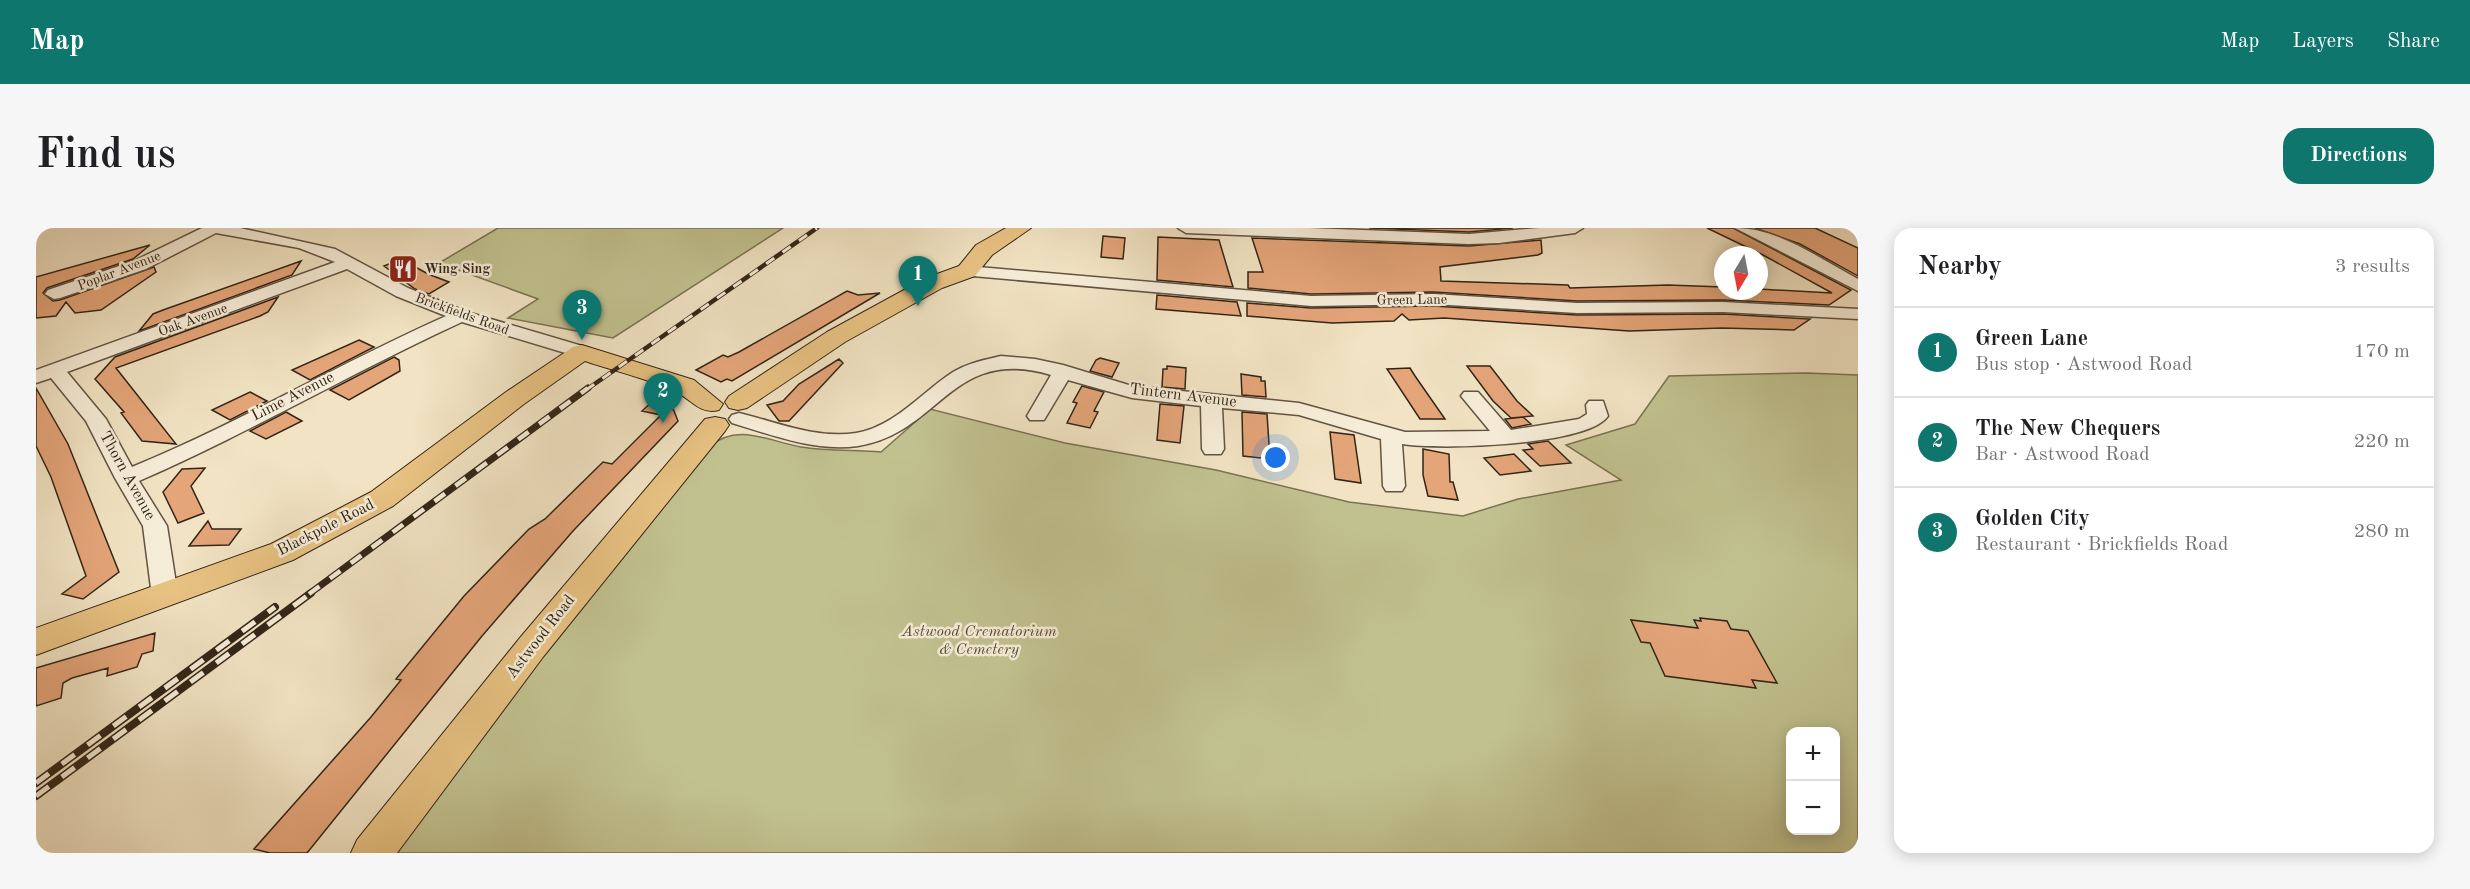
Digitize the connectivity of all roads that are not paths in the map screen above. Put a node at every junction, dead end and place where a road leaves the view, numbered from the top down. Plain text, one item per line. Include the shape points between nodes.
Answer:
1 (214, 228) edge
2 (1022, 228) edge
3 (1186, 228) edge
4 (1450, 228) edge
5 (1575, 228) edge
6 (1743, 228) edge
7 (1469, 239) junction
8 (350, 262) junction
9 (967, 271) junction
10 (1858, 286) edge
11 (54, 294) dead end
12 (1858, 314) edge
13 (461, 316) junction
14 (582, 352) junction
15 (1063, 371) junction
16 (46, 374) edge
17 (1470, 396) dead end
18 (1211, 399) junction
19 (1596, 405) dead end
20 (725, 413) junction
21 (1037, 416) dead end
22 (1391, 435) junction
23 (1505, 436) junction
24 (1213, 449) dead end
25 (126, 478) junction
26 (1394, 486) dead end
27 (165, 596) junction
28 (36, 642) edge
29 (372, 853) edge

1 - 8 street, Brickfields Road via 301,244
1 - 11 street, Poplar Avenue via 141,265
2 - 9 main road, Astwood Road via 984,250
3 - 7 street
4 - 7 street
5 - 7 street
6 - 10 street
8 - 13 street, Brickfields Road via 402,292
8 - 16 street, Oak Avenue
9 - 12 street, Green Lane via 1311,301 1433,299 1577,308 1723,307
9 - 20 main road, Astwood Road via 934,283 836,337
13 - 14 street, Brickfields Road
13 - 25 street, Lime Avenue via 381,352 175,458
14 - 20 main road, Brickfields Road via 685,386
14 - 27 main road, Blackpole Road via 382,499 282,552
15 - 18 street, Tintern Avenue via 1131,391
15 - 20 street, Tintern Avenue via 1023,362 986,365 962,375 888,429 859,439 808,438
15 - 21 street
16 - 25 street, Thorn Avenue via 96,419
17 - 23 street
18 - 22 street, Tintern Avenue via 1317,412
18 - 24 street
19 - 23 street, Tintern Avenue via 1598,416 1586,425
20 - 29 main road, Astwood Road via 531,648
22 - 23 street, Tintern Avenue via 1431,441
22 - 26 street
25 - 27 street, Thorn Avenue via 155,526
27 - 28 main road, Blackpole Road

